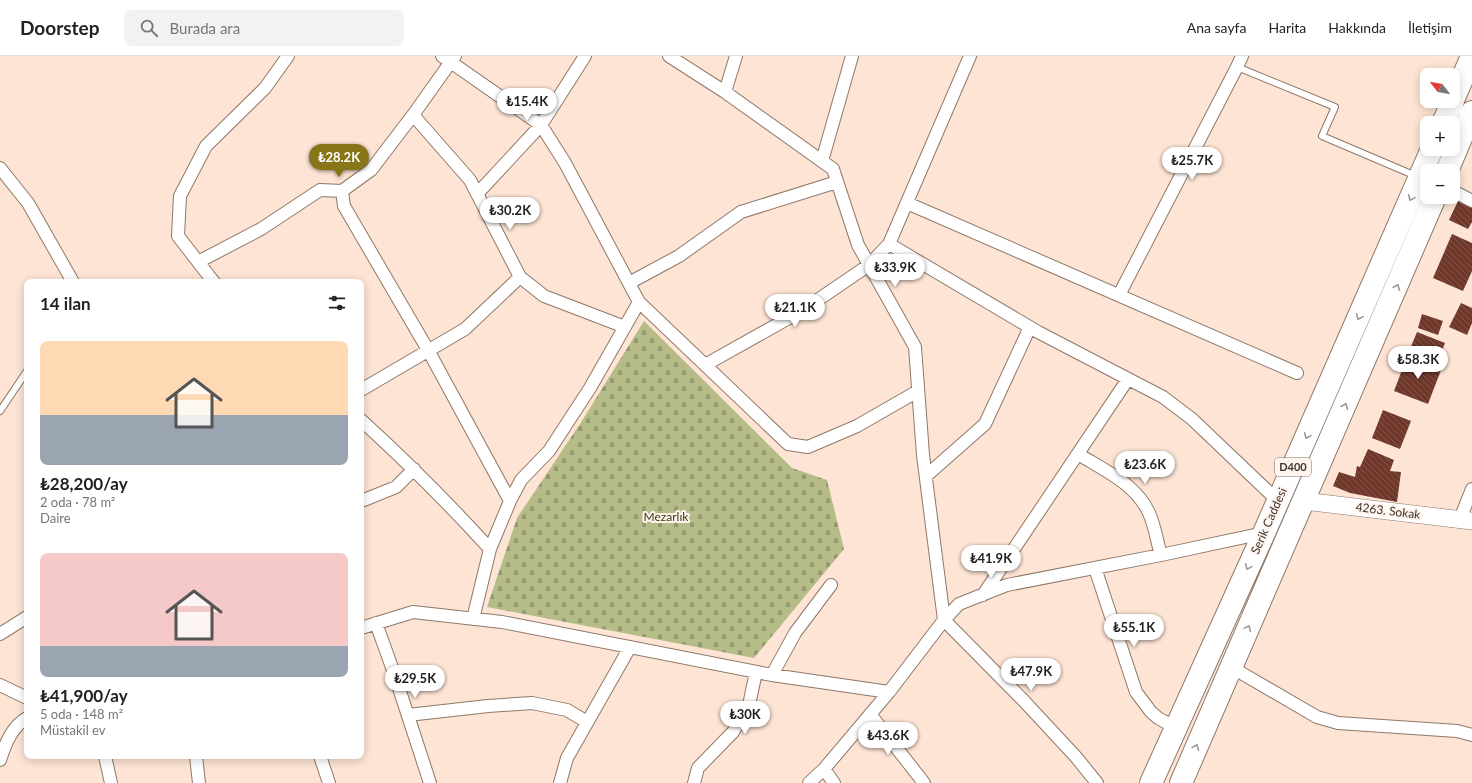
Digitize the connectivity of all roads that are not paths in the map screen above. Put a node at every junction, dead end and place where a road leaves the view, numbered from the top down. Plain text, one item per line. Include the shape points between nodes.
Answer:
1 (288, 56) edge
2 (585, 56) edge
3 (669, 56) edge
4 (736, 56) edge
5 (852, 56) edge
6 (970, 56) edge
7 (1472, 56) edge
8 (449, 58) edge
9 (1239, 62) edge
10 (1460, 84) edge
11 (725, 92) junction
12 (1472, 112) edge
13 (413, 115) junction
14 (541, 125) junction
15 (822, 161) junction
16 (1450, 164) edge
17 (0, 168) edge
18 (1420, 178) joint
19 (837, 182) junction
20 (342, 191) junction
21 (477, 194) junction
22 (1460, 194) edge
23 (1472, 201) edge
24 (907, 203) junction
25 (1433, 204) edge
26 (889, 244) junction
27 (198, 262) junction
28 (869, 264) junction
29 (520, 277) junction
30 (71, 279) edge
31 (212, 279) edge
32 (629, 283) junction
33 (1118, 295) junction
34 (639, 302) junction
35 (625, 326) junction
36 (1030, 327) junction
37 (428, 350) junction
38 (705, 365) junction
39 (1297, 372) dead end
40 (1128, 379) junction
41 (24, 381) edge
42 (364, 388) edge
43 (918, 391) junction
44 (0, 411) edge
45 (364, 423) edge
46 (1078, 454) junction
47 (414, 469) junction
48 (926, 476) junction
49 (1472, 489) edge
50 (364, 500) dead end
51 (510, 501) junction
52 (1278, 501) junction
53 (1304, 501) junction
54 (1466, 520) edge
55 (1264, 533) junction
56 (490, 549) junction
57 (1161, 555) junction
58 (1095, 568) junction
59 (831, 586) dead end
60 (983, 595) junction
61 (24, 619) edge
62 (474, 619) junction
63 (944, 620) junction
64 (376, 623) junction
65 (364, 627) edge
66 (0, 634) edge
67 (630, 647) junction
68 (1231, 667) junction
69 (756, 672) junction
70 (772, 675) junction
71 (0, 685) edge
72 (889, 692) junction
73 (24, 697) edge
74 (870, 714) junction
75 (408, 715) junction
76 (24, 720) edge
77 (587, 722) junction
78 (1176, 728) junction
79 (1472, 735) edge
80 (106, 759) edge
81 (196, 759) edge
82 (321, 759) edge
83 (0, 760) edge
84 (824, 769) junction
85 (111, 783) edge
86 (199, 783) edge
87 (329, 783) edge
88 (430, 783) edge
89 (560, 783) edge
90 (694, 783) edge
91 (809, 783) edge
92 (834, 783) edge
93 (924, 783) edge
94 (1097, 783) edge
95 (1152, 783) edge
96 (1181, 783) edge

1 - 27 street via 265,88 206,146 180,196 178,236
2 - 14 street
3 - 11 street
4 - 11 street
5 - 15 street
6 - 24 street
7 - 10 highway
8 - 13 street
8 - 14 street
9 - 18 lane via 1335,107 1322,136
9 - 33 street
11 - 15 street
12 - 16 highway
13 - 20 street via 371,170
13 - 21 street via 470,180
14 - 21 street
14 - 32 street via 565,163
15 - 19 street via 833,169
17 - 30 street via 28,203
18 -> 52 highway, Serik Caddesi / D400
19 - 28 street via 858,246
19 - 32 street via 741,212 679,256
20 - 27 street via 320,190 261,229
20 - 37 street via 344,206
21 - 29 street
22 - 23 street
24 - 26 street
24 - 33 street
53 -> 25 highway, Serik Caddesi / D400
26 - 28 street
26 - 36 street
27 - 31 street
28 - 38 street via 803,310
28 - 43 street via 915,347
29 - 35 street via 544,296
29 - 37 street via 465,329
32 - 34 street
33 - 39 street
34 - 35 street
34 - 38 street
35 - 51 street via 590,388 549,451 521,480
36 - 40 street
36 - 48 street via 985,424
37 - 42 street
37 - 51 street
38 - 43 street via 788,444 808,447 857,426
40 - 46 street
40 - 52 street via 1163,397 1192,420
41 - 44 lane
43 - 48 street
45 - 47 street
46 - 57 street via 1122,480 1141,499 1150,514
46 - 60 street
47 - 50 street via 396,487
47 - 56 street
48 - 63 street
49 - 54 street
51 - 56 street
52 - 55 highway, Serik Caddesi / D400
53 - 54 street, 4263. Sokak
68 -> 53 highway, Serik Caddesi / D400
55 - 57 street
55 -> 78 highway, Serik Caddesi / D400
56 - 62 street
57 - 58 street
58 - 60 street via 1008,585
58 - 78 street via 1136,692 1151,712
59 - 70 street via 795,633
60 - 63 street via 959,604
61 - 66 street
62 - 64 street via 413,612
62 - 67 street
63 - 72 street
63 - 94 street via 1076,757
64 - 65 street
64 - 75 street
67 - 69 street
67 - 77 street
68 - 79 street via 1317,717 1338,723 1457,731
96 -> 68 highway, Serik Caddesi / D400
69 - 70 street
69 - 90 street via 749,705 733,732 698,768
70 - 72 street
71 - 73 street
72 - 74 street
74 - 84 street
74 - 93 street
75 - 77 street via 532,703 567,710
75 - 88 street
76 - 83 street via 6,742
77 - 89 street via 568,758
78 - 95 highway, Serik Caddesi / D400
80 - 85 street
81 - 86 street
82 - 87 street
84 - 91 street
84 - 92 street

